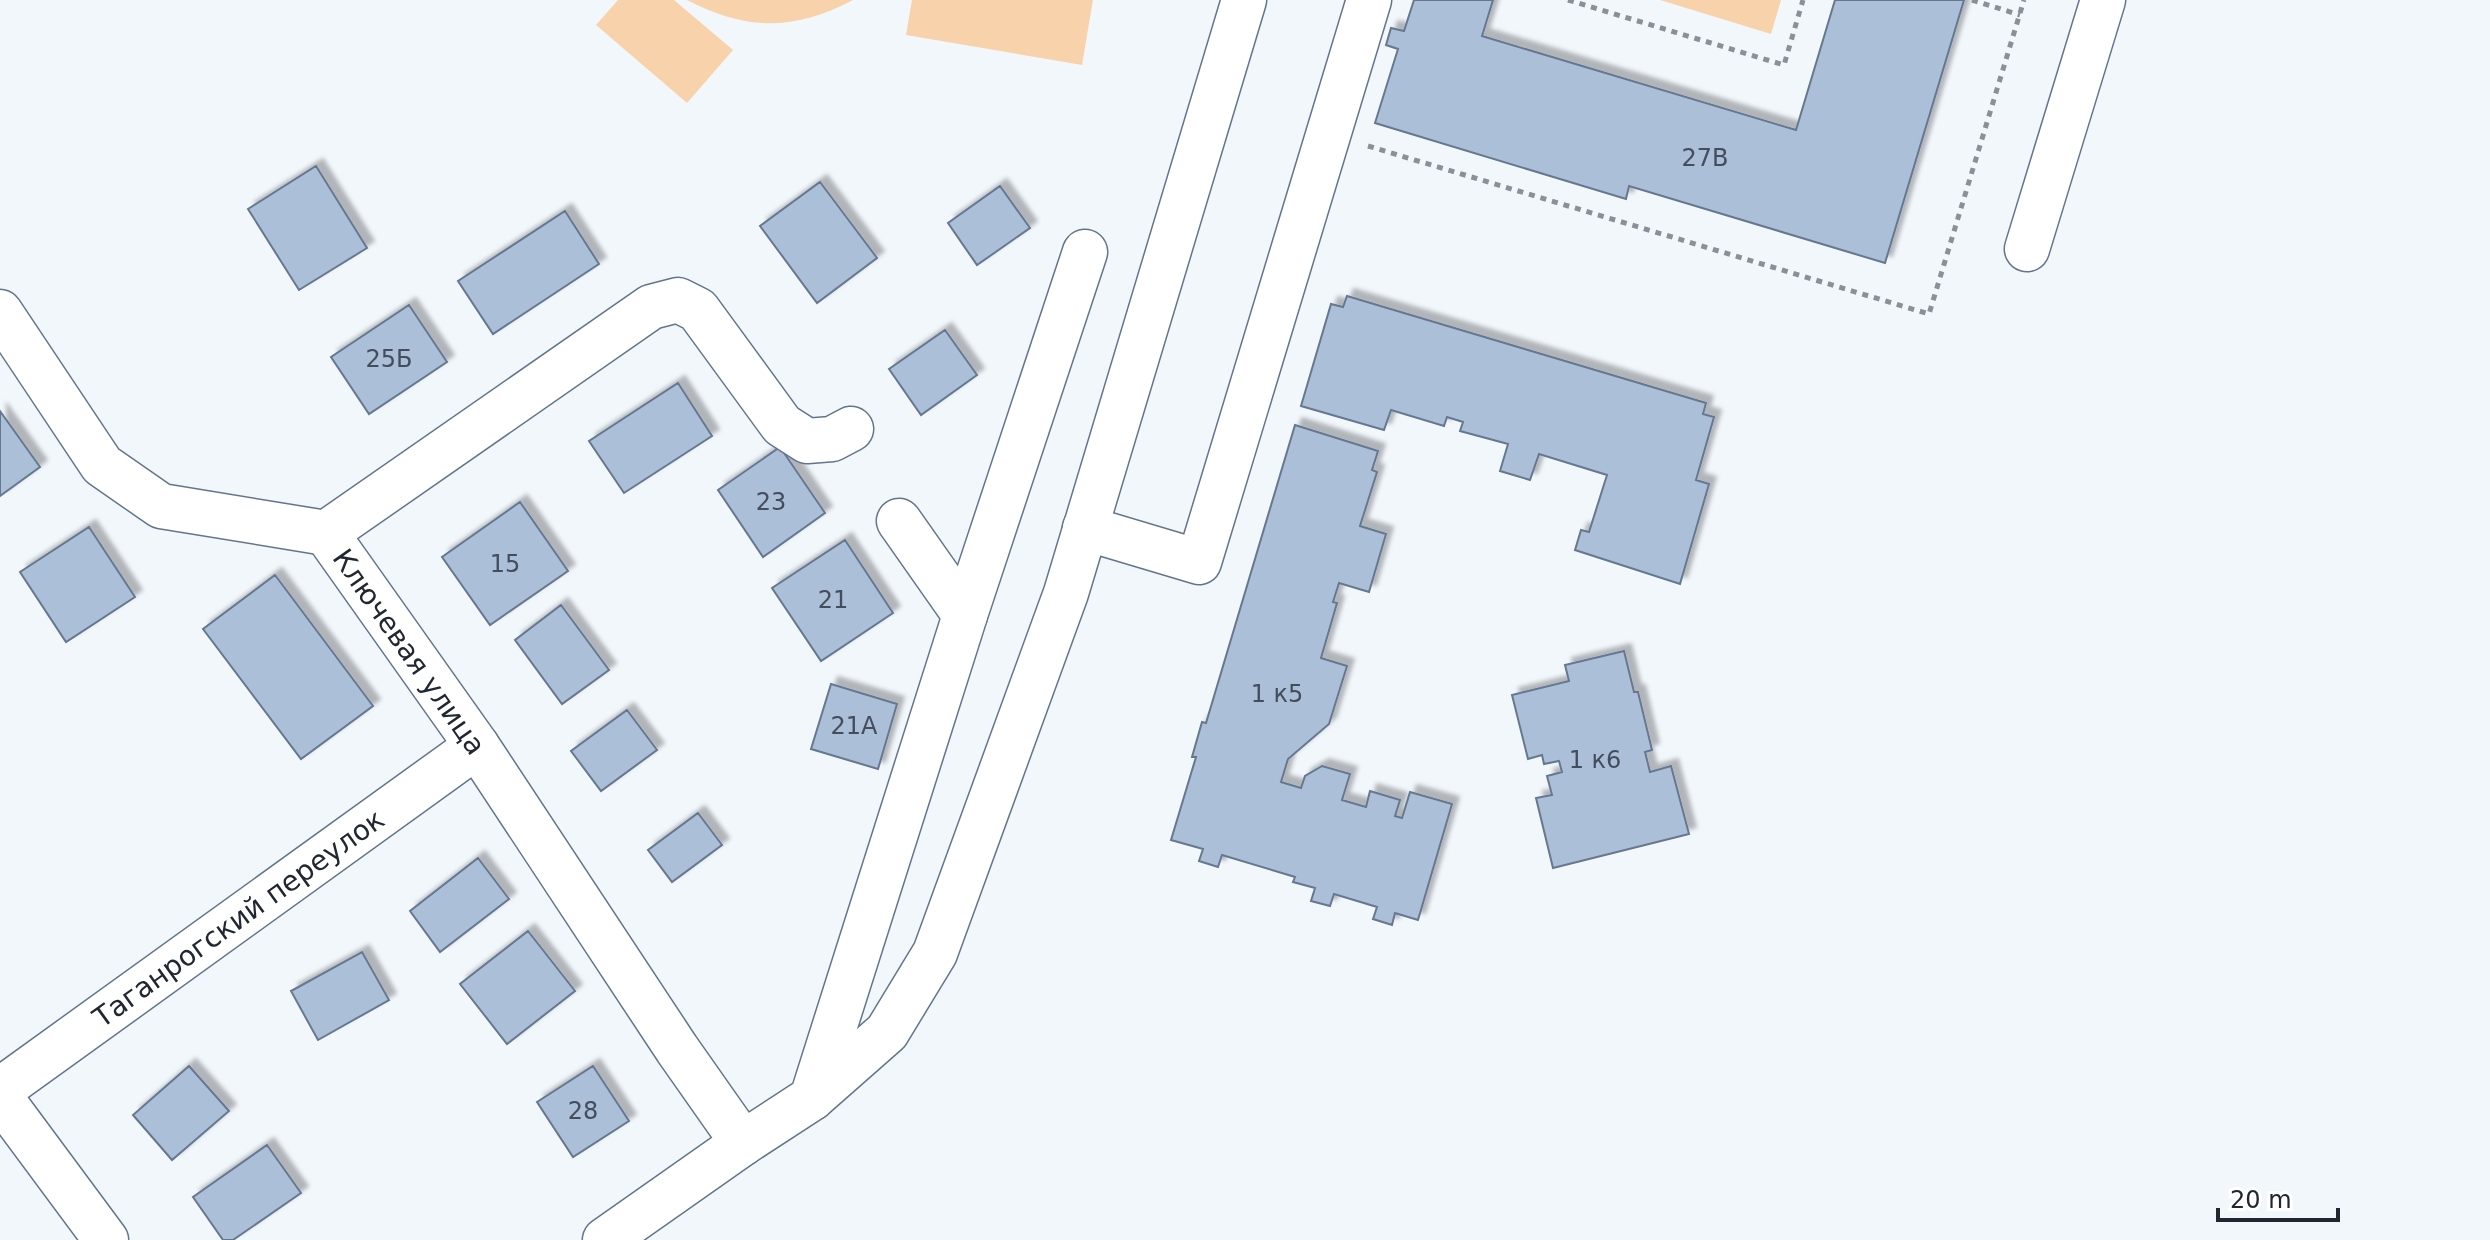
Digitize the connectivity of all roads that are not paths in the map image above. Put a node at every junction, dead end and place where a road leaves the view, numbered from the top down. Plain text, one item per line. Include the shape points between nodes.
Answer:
1 (1244, 0) edge
2 (1369, 0) edge
3 (2103, 0) edge
4 (2027, 249) dead end
5 (1085, 252) dead end
6 (0, 312) edge
7 (851, 429) dead end
8 (899, 521) dead end
9 (1085, 528) junction
10 (326, 533) junction
11 (965, 615) junction
12 (477, 746) junction
13 (0, 1090) edge
14 (0, 1097) edge
15 (812, 1098) junction
16 (743, 1143) junction
17 (106, 1240) edge
18 (605, 1240) edge

1 - 9 street
2 - 9 street via 1199,562
3 - 4 street
5 - 11 street
6 - 10 street via 102,465 161,506
7 - 10 street, Ключевая улица via 832,439 807,441 782,425 698,310 678,300 651,307
8 - 11 street
9 - 15 street via 935,953 887,1032
10 - 12 street, Ключевая улица
11 - 15 street
12 - 13 street, Таганрогский переулок
12 - 16 street, Ключевая улица
14 - 17 street
15 - 16 street
16 - 18 street

